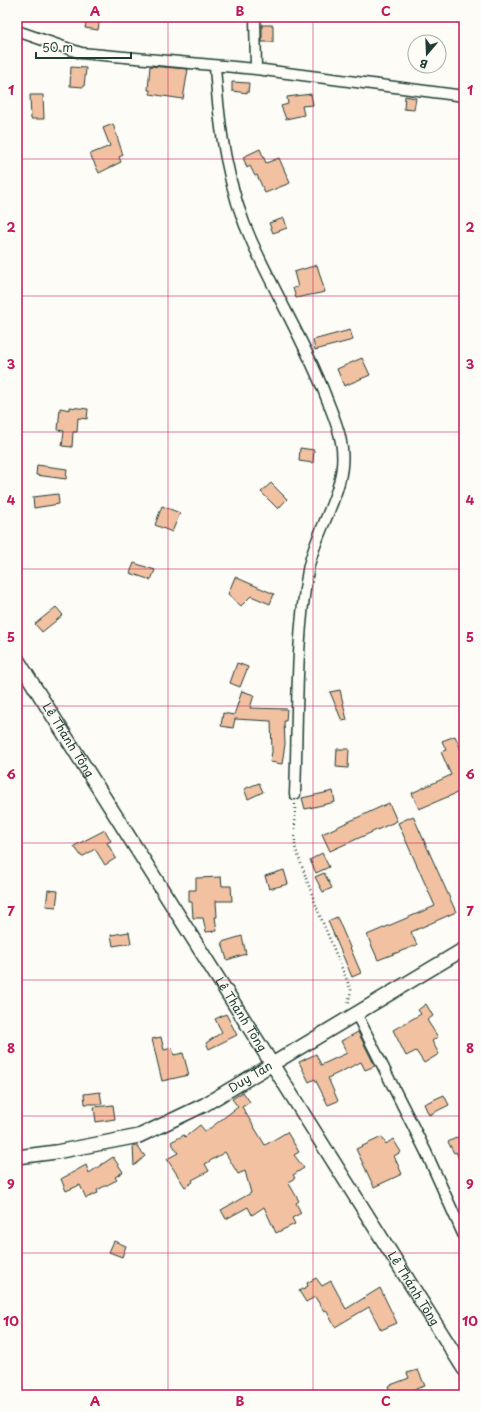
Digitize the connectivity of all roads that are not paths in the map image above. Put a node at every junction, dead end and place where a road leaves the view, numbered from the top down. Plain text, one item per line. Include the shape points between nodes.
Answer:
1 (256, 17) edge
2 (17, 32) edge
3 (216, 66) junction
4 (256, 69) junction
5 (464, 96) edge
6 (17, 659) edge
7 (296, 794) road end
8 (464, 949) edge
9 (356, 1013) junction
10 (272, 1064) junction
11 (17, 1157) edge
12 (463, 1234) edge
13 (464, 1369) edge

1 - 4 street
2 - 3 street via 81,53
3 - 4 street
3 - 7 street via 222,137 240,212 252,243 319,378 342,444 342,465 337,489 308,570 298,693
4 - 5 street
6 - 10 street, Lê Thánh Tông
8 - 9 street, Duy Tân
9 - 10 street, Duy Tân
9 - 12 street via 426,1152
10 - 11 street, Duy Tân via 204,1105 140,1136
10 - 13 street, Lê Thánh Tông

